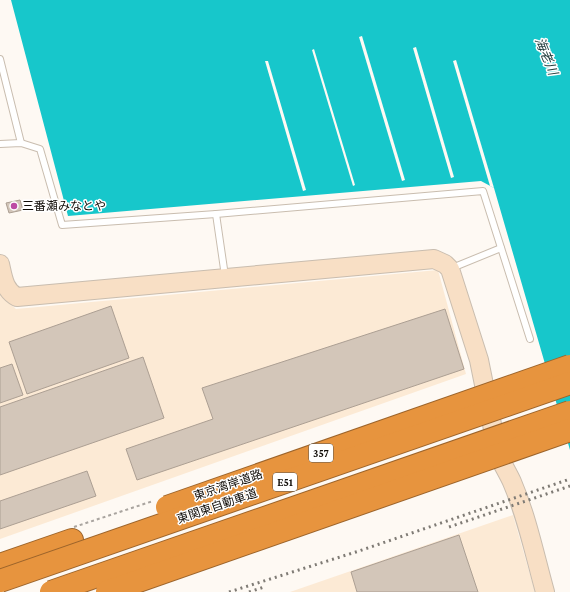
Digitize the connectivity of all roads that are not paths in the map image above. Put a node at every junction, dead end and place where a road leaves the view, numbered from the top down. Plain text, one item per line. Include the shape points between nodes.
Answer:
1 (0, 59) edge
2 (21, 143) junction
3 (0, 144) edge
4 (216, 214) junction
5 (501, 248) junction
6 (0, 264) edge
7 (450, 269) junction
8 (225, 278) junction
9 (530, 339) dead end
10 (570, 366) edge
11 (570, 383) edge
12 (570, 412) edge
13 (570, 430) edge
14 (0, 565) edge
15 (0, 581) edge
16 (50, 592) edge
17 (107, 592) edge
18 (545, 592) edge

1 - 2 lane
2 - 3 lane
2 - 4 lane via 40,149 62,225
4 - 5 lane via 483,191
4 - 8 lane
5 - 7 lane
5 - 9 lane
6 - 8 street via 4,282 17,297
7 - 8 street via 434,259
7 - 18 street via 479,360 498,454 525,520
10 - 14 highway, 東京湾岸道路 / 357, bridge
11 - 15 highway, 東関東自動車道 / E51, bridge
12 - 16 highway, E51, bridge
13 - 17 highway, bridge

